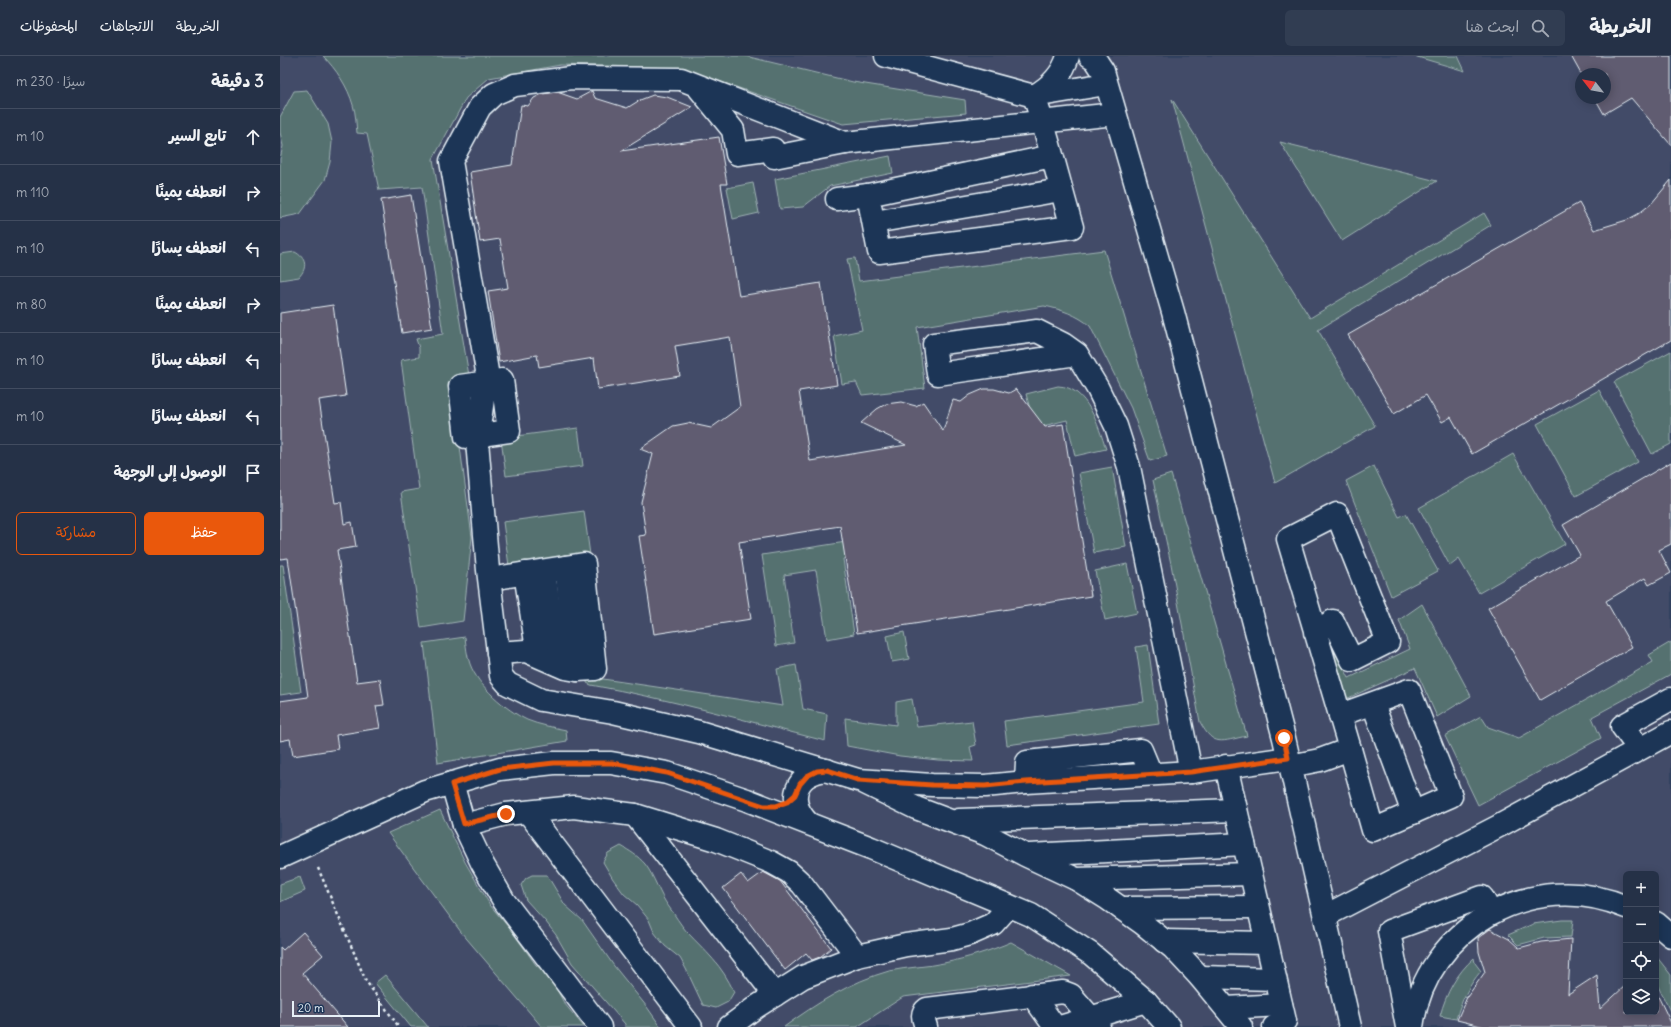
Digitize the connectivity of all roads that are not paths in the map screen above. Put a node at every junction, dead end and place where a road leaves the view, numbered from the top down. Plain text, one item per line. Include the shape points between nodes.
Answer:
1 (886, 56) edge
2 (1068, 56) edge
3 (1090, 56) edge
4 (1113, 56) edge
5 (1106, 84) junction
6 (697, 86) junction
7 (1034, 96) junction
8 (1115, 114) junction
9 (772, 115) junction
10 (725, 121) junction
11 (1043, 121) junction
12 (818, 132) junction
13 (735, 140) junction
14 (845, 143) junction
15 (1052, 156) junction
16 (1061, 190) junction
17 (868, 195) junction
18 (837, 199) dead end
19 (874, 222) junction
20 (1077, 354) junction
21 (485, 383) junction
22 (477, 436) junction
23 (534, 572) junction
24 (490, 579) junction
25 (1315, 632) junction
26 (498, 653) junction
27 (538, 656) junction
28 (567, 667) junction
29 (1671, 700) edge
30 (1373, 704) junction
31 (1340, 715) junction
32 (1671, 732) edge
33 (1350, 748) junction
34 (1639, 750) junction
35 (792, 760) junction
36 (1289, 762) junction
37 (1226, 766) junction
38 (827, 770) junction
39 (1191, 772) junction
40 (858, 780) junction
41 (452, 784) junction
42 (800, 784) junction
43 (764, 806) junction
44 (1236, 810) junction
45 (528, 812) junction
46 (1413, 813) junction
47 (635, 815) junction
48 (948, 820) junction
49 (464, 824) junction
50 (808, 824) junction
51 (1244, 844) junction
52 (1025, 855) junction
53 (280, 857) edge
54 (1251, 874) junction
55 (1076, 879) junction
56 (1009, 906) junction
57 (1623, 906) edge
58 (1258, 907) junction
59 (1121, 908) junction
60 (1491, 913) junction
61 (1324, 916) junction
62 (1659, 926) edge
63 (1671, 936) edge
64 (1164, 941) junction
65 (1266, 943) junction
66 (857, 956) junction
67 (1200, 978) junction
68 (1275, 979) junction
69 (775, 995) junction
70 (1032, 996) junction
71 (1146, 1002) junction
72 (1281, 1005) junction
73 (1226, 1008) junction
74 (1095, 1023) edge
75 (600, 1027) edge
76 (691, 1027) edge
77 (729, 1027) edge
78 (926, 1027) edge
79 (1055, 1027) edge
80 (1060, 1027) edge
81 (1169, 1027) edge
82 (1241, 1027) edge
83 (1274, 1027) edge
84 (1350, 1027) edge
85 (1407, 1027) edge
86 (1412, 1027) edge

1 - 7 street
2 - 7 street via 1062,71 1054,81
3 - 5 street via 1100,67
4 - 5 street via 1107,71
5 - 7 street
5 - 8 street
6 - 9 street
6 - 10 street
6 - 21 street via 681,79 571,78 515,85 494,94 480,107 451,162 487,371
7 - 11 street
8 - 11 street
8 - 36 street via 1173,312
9 - 10 street
9 - 12 street
10 - 13 street via 733,130
11 - 14 street
11 - 15 street
12 - 13 street
12 - 14 street
13 - 14 street via 738,154 773,149 774,157
15 - 16 street
15 - 17 street
16 - 19 street
16 - 19 street via 1072,227 879,252
17 - 18 street
17 - 19 street
20 - 20 street via 1037,331 934,344 938,374
20 - 39 street via 1116,426 1129,467
21 - 22 street via 460,386 466,437
21 - 22 street via 502,380 508,431
22 - 24 street
23 - 24 street
23 - 27 street
23 - 28 street
23 - 28 street via 566,567
24 - 26 street
25 - 25 street via 1333,622 1352,660 1388,642 1337,514 1288,539
25 - 31 street
26 - 27 street via 526,651
26 - 35 street via 501,676 508,684 541,700 613,712 692,730
27 - 28 street
29 - 34 street via 1622,726
30 - 31 street
30 - 46 street
30 - 46 street via 1409,690 1451,796
31 - 33 street
32 - 34 street
33 - 36 street via 1320,760
33 - 46 street via 1373,830
34 - 61 street
35 - 38 street
35 - 42 street via 799,771
36 - 37 street
36 - 61 street
37 - 39 street
37 - 44 street
38 - 40 street
38 - 42 street via 807,776
39 - 40 street via 1151,774 1141,750 1027,762 1026,782 985,786
40 - 48 street via 916,808
41 - 43 street via 500,769 554,763 612,763 667,773
41 - 49 street
41 - 53 street via 425,791
42 - 43 street via 795,795 787,802 776,806
42 - 50 street via 796,794 796,806
43 - 50 street
44 - 48 street
44 - 51 street
45 - 47 street via 574,807
45 - 49 street via 506,814
45 - 76 street
47 - 66 street via 716,840 789,872 802,884
47 - 69 street
48 - 52 street via 986,834
49 - 75 street via 482,863 504,901
50 - 56 street
51 - 52 street
51 - 54 street
52 - 55 street
54 - 55 street
54 - 58 street
55 - 59 street
56 - 66 street via 993,924 970,934
56 - 71 street via 1031,915 1091,954
57 - 60 street via 1599,898 1562,894 1526,899
58 - 59 street
58 - 65 street
59 - 64 street
60 - 85 street via 1482,897 1390,931
60 - 86 street via 1461,935 1436,963 1420,997
61 - 84 street
62 - 63 street
64 - 65 street
64 - 67 street
65 - 68 street
66 - 69 street via 803,977
67 - 68 street
67 - 73 street
68 - 72 street
69 - 77 street
70 - 74 street via 1067,993
70 - 78 street via 927,1009 922,1015
70 - 79 street
71 - 74 street
71 - 81 street
72 - 73 street
72 - 83 street via 1285,1021
73 - 82 street
74 - 80 street

